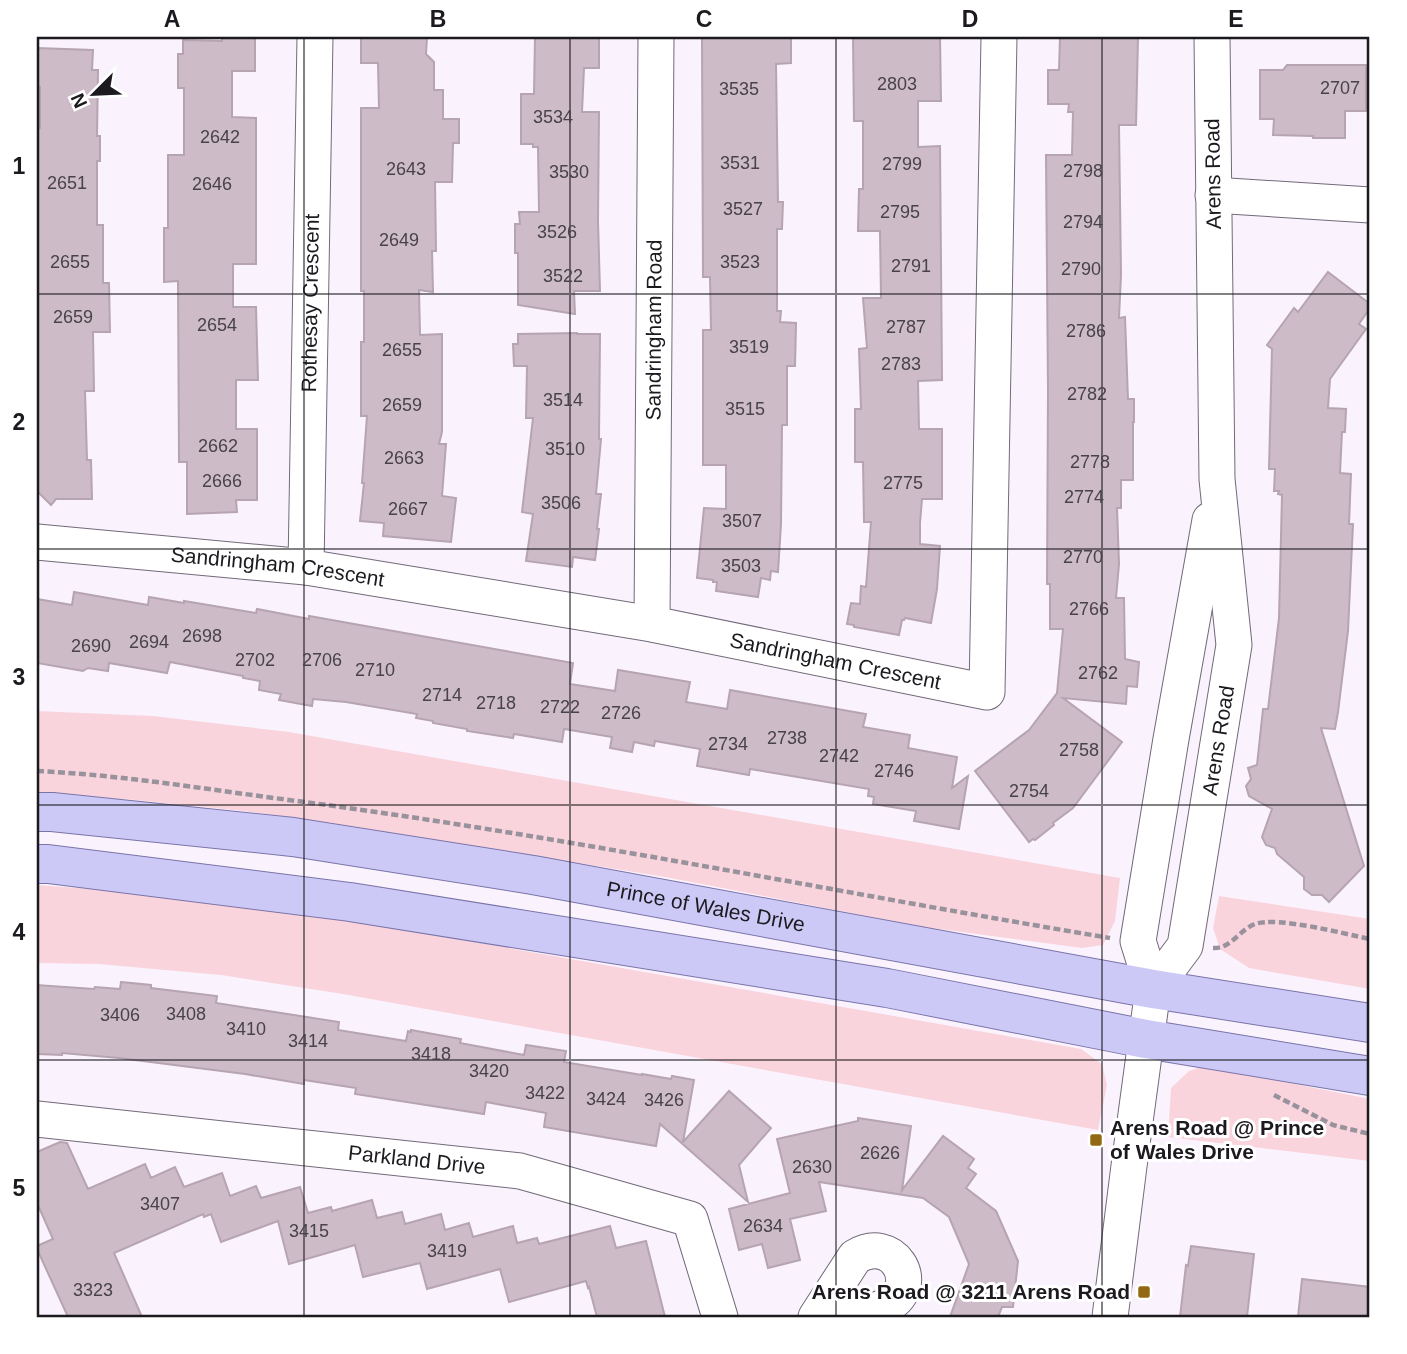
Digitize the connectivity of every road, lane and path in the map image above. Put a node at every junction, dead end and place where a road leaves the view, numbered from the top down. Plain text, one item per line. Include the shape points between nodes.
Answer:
1 (315, 37) edge
2 (656, 37) edge
3 (999, 37) edge
4 (1212, 37) edge
5 (1213, 195) junction
6 (1370, 205) edge
7 (1217, 479) junction
8 (37, 542) edge
9 (306, 567) junction
10 (652, 624) junction
11 (37, 812) edge
12 (37, 864) edge
13 (1370, 939) edge
14 (1185, 946) junction
15 (1153, 989) junction
16 (1370, 1023) edge
17 (1146, 1039) junction
18 (1370, 1076) edge
19 (37, 1119) edge
20 (720, 1317) edge
21 (816, 1317) edge
22 (849, 1317) edge
23 (1110, 1317) edge

1 - 9 street, Rothesay Crescent
2 - 10 street, Sandringham Road
3 - 10 street, Sandringham Crescent via 987,692
4 - 5 street, Arens Road
5 - 6 street
5 - 7 street, Arens Road
7 - 14 street, Arens Road via 1234,645
7 - 15 street, Arens Road via 1138,941
8 - 9 street, Sandringham Crescent
9 - 10 street, Sandringham Crescent
11 - 15 main road, Prince of Wales Drive via 293,837 533,875
12 - 17 main road via 364,904 887,988
13 - 14 path via 1280,922 1256,924 1220,949
14 - 15 street, Arens Road
15 - 16 main road, Prince of Wales Drive
15 - 17 street, Arens Road
17 - 18 main road
17 - 23 street, Arens Road
19 - 20 street, Parkland Drive via 520,1171 690,1219
21 - 22 street via 855,1257 873,1250 891,1255 904,1280 897,1298

